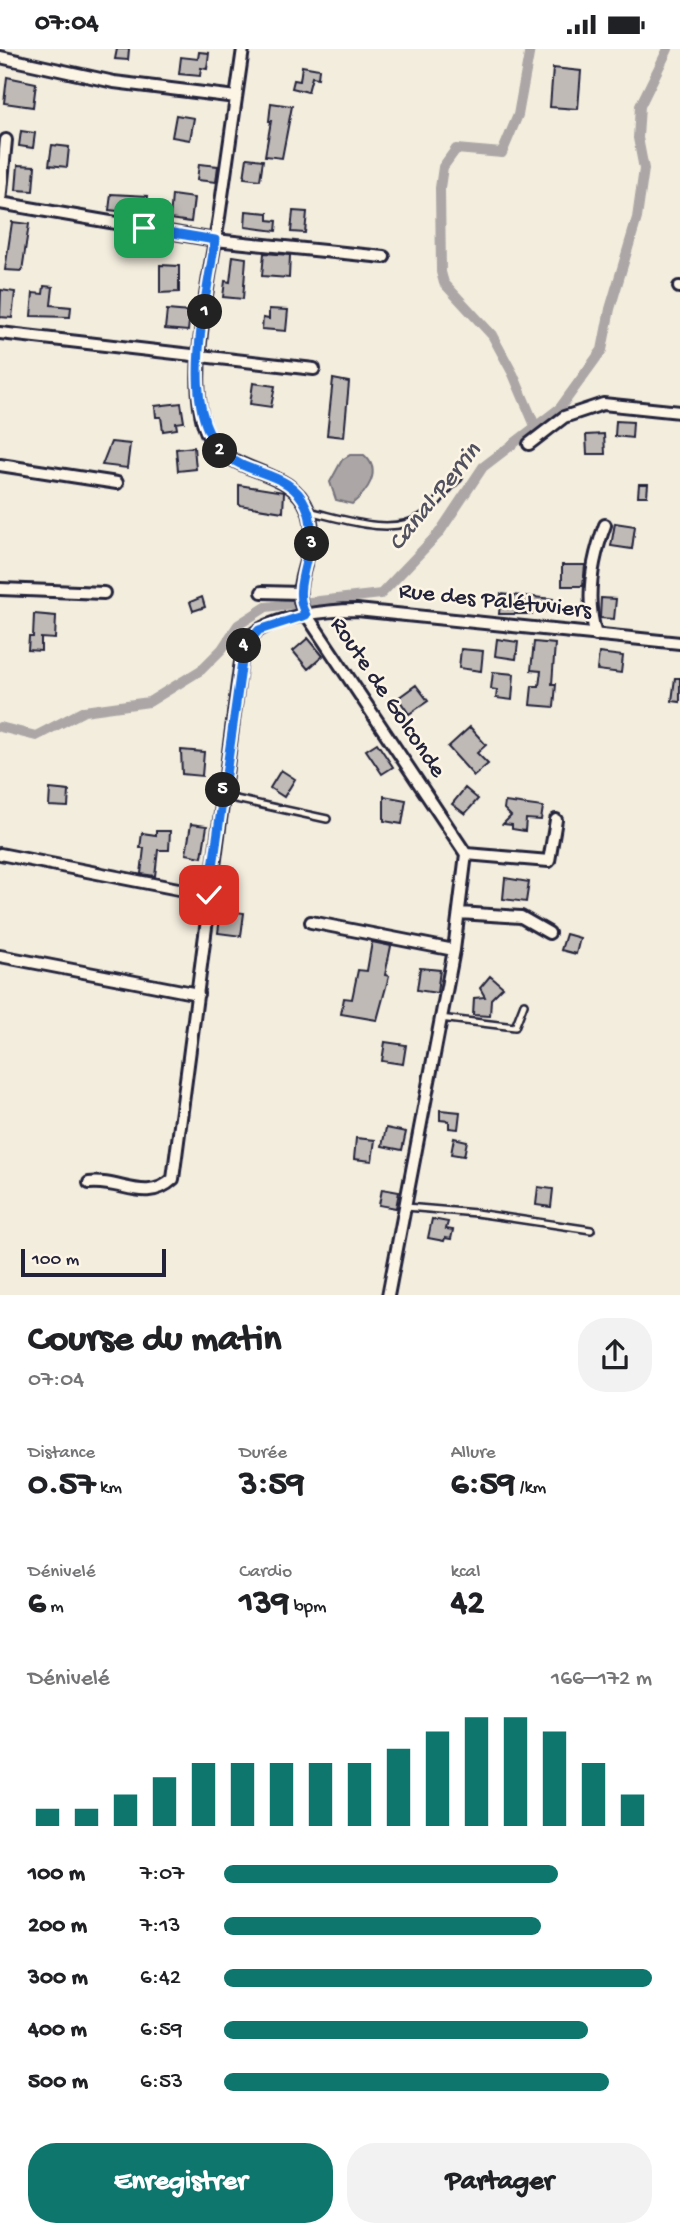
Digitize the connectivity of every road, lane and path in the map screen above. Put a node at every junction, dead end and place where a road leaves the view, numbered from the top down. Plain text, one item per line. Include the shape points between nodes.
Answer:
1 (243, 49) edge
2 (0, 57) edge
3 (236, 97) junction
4 (6, 141) dead end
5 (0, 202) edge
6 (215, 240) junction
7 (384, 257) dead end
8 (0, 333) edge
9 (200, 355) junction
10 (314, 369) dead end
11 (680, 412) edge
12 (529, 444) dead end
13 (0, 465) edge
14 (459, 478) dead end
15 (117, 482) dead end
16 (308, 511) junction
17 (605, 525) dead end
18 (0, 589) edge
19 (262, 592) dead end
20 (104, 593) dead end
21 (300, 593) junction
22 (306, 615) junction
23 (596, 635) junction
24 (680, 643) edge
25 (222, 796) junction
26 (327, 820) dead end
27 (556, 820) dead end
28 (466, 853) junction
29 (0, 854) edge
30 (209, 895) junction
31 (459, 913) junction
32 (311, 922) dead end
33 (548, 933) dead end
34 (454, 950) junction
35 (0, 956) edge
36 (198, 994) junction
37 (524, 1004) dead end
38 (440, 1018) junction
39 (89, 1183) dead end
40 (405, 1207) junction
41 (591, 1230) dead end
42 (388, 1295) edge

1 - 3 street
2 - 3 street via 114,82
3 - 6 street
4 - 5 street
5 - 6 street
6 - 7 street
6 - 9 street
8 - 9 street
9 - 10 street
9 - 16 street via 200,408 216,447 236,463 289,484
11 - 12 street via 603,404 564,417
13 - 15 street
14 - 16 lane via 424,515 404,524 367,523
16 - 21 street, Route de Golconde via 312,544
17 - 23 street via 593,571
18 - 20 street
19 - 21 street
21 - 22 street, Route de Golconde
22 - 23 street, Rue des Palétuviers via 378,610
22 - 25 street, Rue des Palétuviers via 259,630 246,643
22 - 28 street, Route de Golconde
23 - 24 street, Rue des Palétuviers
25 - 26 lane
25 - 30 street, Rue des Palétuviers
27 - 28 street via 549,860
28 - 31 street
29 - 30 street
30 - 36 street, Rue des Palétuviers
31 - 33 street via 521,917
31 - 34 street
32 - 34 street
34 - 38 street
35 - 36 street
36 - 39 street, Rue des Palétuviers via 173,1179 147,1192 114,1183
37 - 38 lane via 515,1027
38 - 40 street
40 - 41 lane
40 - 42 street

